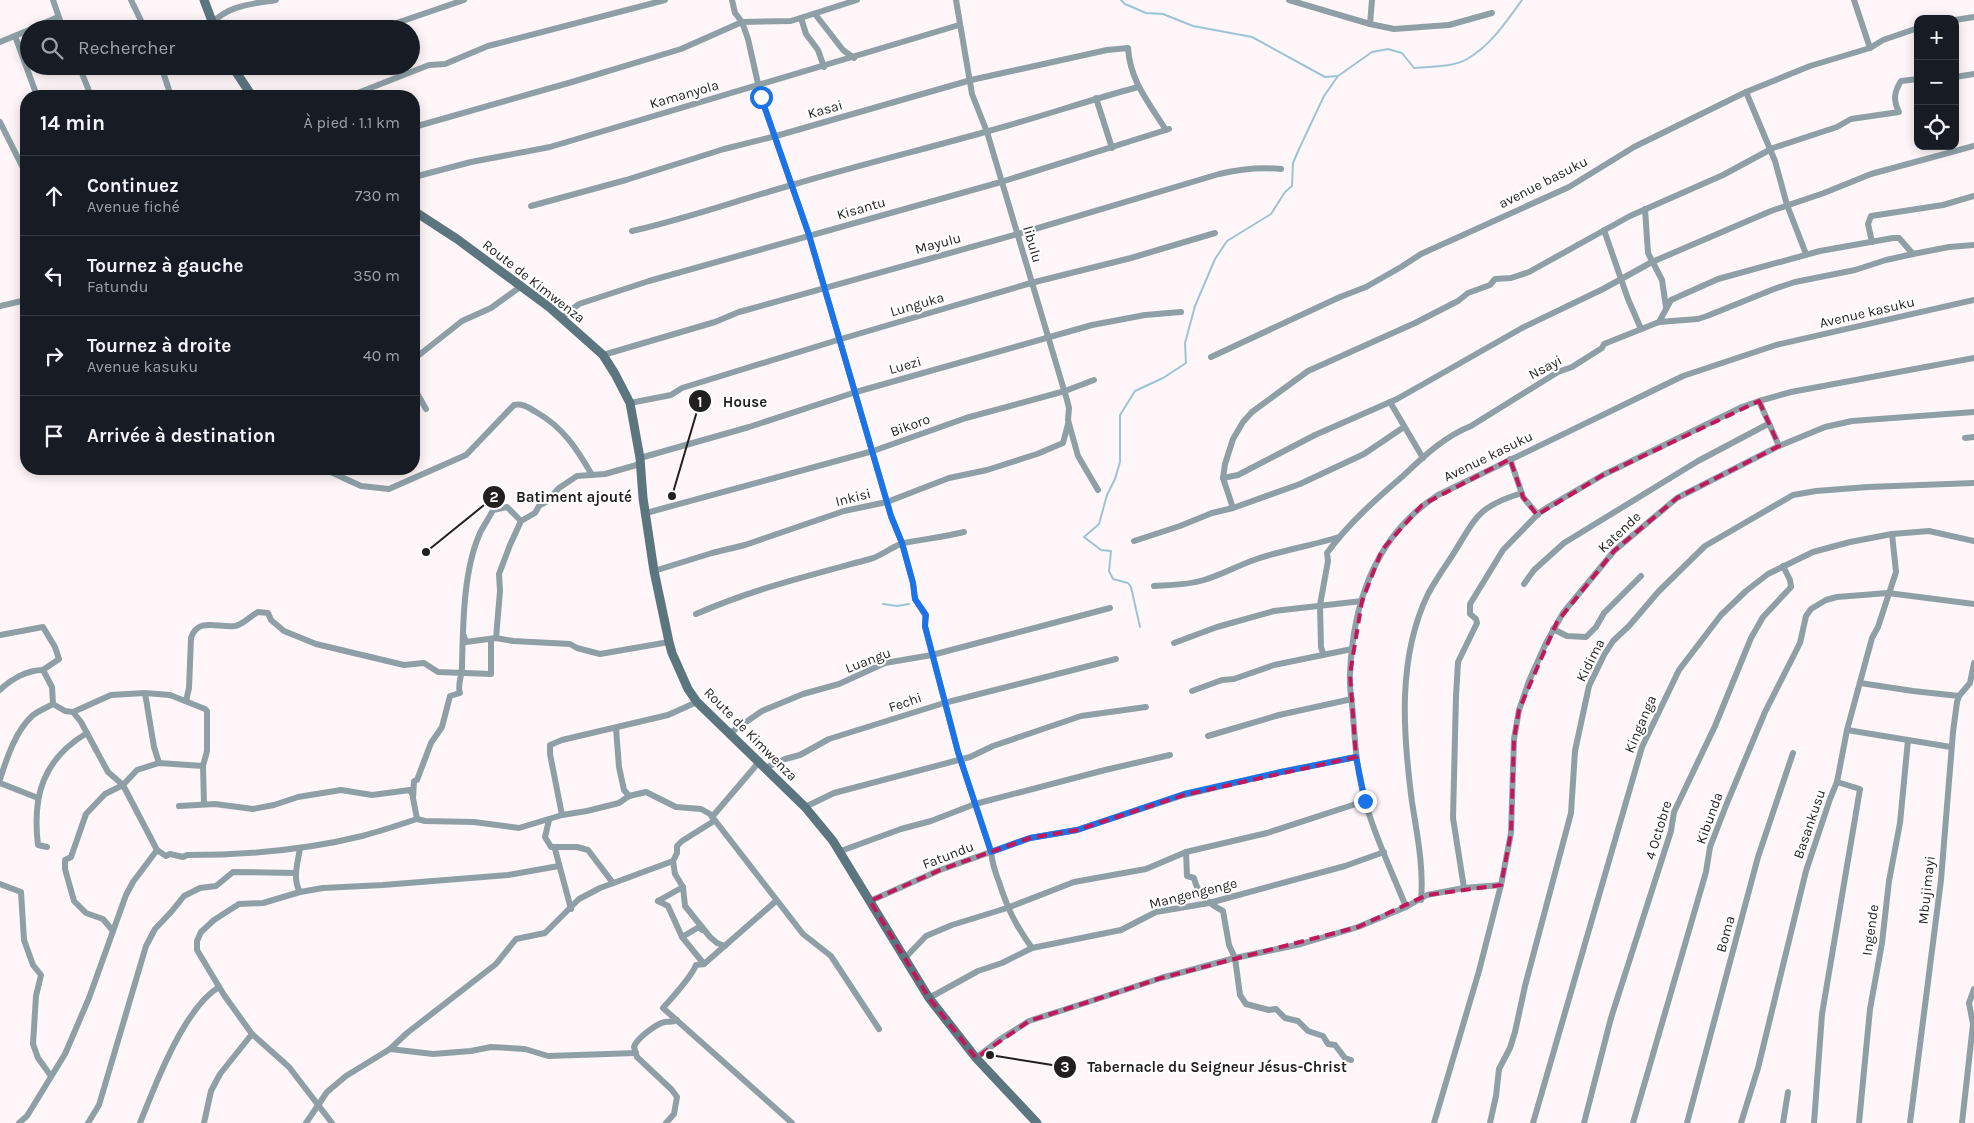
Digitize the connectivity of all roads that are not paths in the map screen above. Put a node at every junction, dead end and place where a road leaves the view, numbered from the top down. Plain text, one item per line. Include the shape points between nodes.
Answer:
1 (53, 0) edge
2 (131, 0) edge
3 (204, 0) edge
4 (276, 0) edge
5 (464, 0) edge
6 (665, 0) edge
7 (732, 0) edge
8 (857, 0) edge
9 (956, 0) edge
10 (1289, 0) edge
11 (1372, 0) edge
12 (1854, 0) edge
13 (848, 1) edge
14 (1492, 13) dead end
15 (815, 14) junction
16 (58, 17) junction
17 (1974, 17) edge
18 (801, 18) junction
19 (1959, 19) edge
20 (51, 20) edge
21 (59, 20) edge
22 (141, 20) edge
23 (212, 20) edge
24 (218, 20) edge
25 (405, 20) edge
26 (742, 22) junction
27 (1370, 24) junction
28 (959, 25) junction
29 (1914, 29) edge
30 (20, 34) edge
31 (15, 36) junction
32 (0, 42) edge
33 (1870, 48) junction
34 (20, 50) edge
35 (854, 58) junction
36 (824, 67) junction
37 (420, 69) edge
38 (1974, 74) edge
39 (29, 75) edge
40 (83, 75) edge
41 (164, 75) edge
42 (238, 75) edge
43 (404, 75) edge
44 (1959, 76) edge
45 (1914, 79) edge
46 (971, 80) junction
47 (758, 86) junction
48 (1138, 87) junction
49 (35, 90) edge
50 (89, 90) edge
51 (169, 90) edge
52 (248, 90) edge
53 (365, 90) edge
54 (1746, 92) junction
55 (1096, 98) junction
56 (0, 122) edge
57 (420, 125) edge
58 (987, 132) junction
59 (776, 136) junction
60 (1974, 146) edge
61 (1112, 148) junction
62 (1770, 151) junction
63 (20, 162) edge
64 (1282, 169) dead end
65 (420, 175) edge
66 (1001, 182) junction
67 (791, 185) junction
68 (1974, 196) edge
69 (1787, 205) junction
70 (531, 206) dead end
71 (1645, 210) junction
72 (420, 215) edge
73 (1604, 230) junction
74 (632, 232) dead end
75 (1215, 233) dead end
76 (1018, 234) junction
77 (809, 235) junction
78 (1872, 242) junction
79 (1974, 245) edge
80 (1806, 254) junction
81 (1912, 254) junction
82 (1652, 262) junction
83 (1622, 278) junction
84 (1031, 283) junction
85 (520, 287) junction
86 (824, 287) junction
87 (1974, 300) edge
88 (20, 301) edge
89 (0, 306) edge
90 (1666, 307) junction
91 (1181, 312) dead end
92 (562, 317) junction
93 (1659, 322) junction
94 (1641, 329) junction
95 (1048, 338) junction
96 (840, 339) junction
97 (420, 354) edge
98 (602, 355) junction
99 (1211, 357) dead end
100 (1974, 358) edge
101 (1094, 380) dead end
102 (1064, 391) junction
103 (856, 392) junction
104 (420, 398) edge
105 (1759, 401) junction
106 (1390, 402) junction
107 (630, 403) junction
108 (426, 409) dead end
109 (1974, 412) edge
110 (1068, 420) junction
111 (1768, 424) junction
112 (1404, 427) junction
113 (1974, 437) edge
114 (1965, 438) dead end
115 (1779, 446) junction
116 (873, 451) junction
117 (1423, 458) junction
118 (1510, 459) junction
119 (640, 461) junction
120 (337, 475) edge
121 (592, 475) junction
122 (1223, 478) junction
123 (1974, 483) edge
124 (1098, 490) dead end
125 (1522, 493) junction
126 (887, 502) junction
127 (1233, 508) junction
128 (646, 513) junction
129 (1538, 515) junction
130 (521, 521) junction
131 (964, 532) dead end
132 (1892, 534) junction
133 (1340, 537) junction
134 (1134, 541) dead end
135 (1974, 541) edge
136 (902, 543) junction
137 (1783, 566) junction
138 (654, 571) junction
139 (1641, 576) dead end
140 (1524, 584) dead end
141 (1154, 586) dead end
142 (1888, 593) junction
143 (1362, 601) junction
144 (1974, 604) edge
145 (1320, 605) junction
146 (1110, 608) dead end
147 (696, 614) dead end
148 (1554, 629) junction
149 (0, 635) edge
150 (463, 635) junction
151 (494, 638) junction
152 (669, 642) junction
153 (1174, 643) dead end
154 (1352, 649) junction
155 (1322, 653) junction
156 (932, 655) junction
157 (1116, 659) dead end
158 (1974, 663) edge
159 (43, 670) junction
160 (462, 673) junction
161 (1860, 683) junction
162 (0, 690) edge
163 (1192, 691) dead end
164 (145, 693) junction
165 (1959, 696) junction
166 (1352, 699) junction
167 (186, 701) junction
168 (697, 702) junction
169 (944, 703) junction
170 (53, 704) junction
171 (1146, 707) dead end
172 (72, 712) junction
173 (616, 728) junction
174 (1847, 730) junction
175 (87, 733) junction
176 (730, 733) junction
177 (1208, 736) dead end
178 (1908, 740) junction
179 (1951, 747) junction
180 (1792, 753) dead end
181 (1170, 756) dead end
182 (1356, 757) junction
183 (960, 759) junction
184 (159, 763) junction
185 (762, 765) junction
186 (203, 766) junction
187 (0, 781) edge
188 (1837, 782) junction
189 (123, 785) junction
190 (629, 796) junction
191 (38, 798) junction
192 (413, 798) junction
193 (1365, 801) junction
194 (204, 804) junction
195 (975, 804) junction
196 (179, 806) dead end
197 (805, 807) junction
198 (562, 815) junction
199 (417, 819) junction
200 (713, 819) junction
201 (549, 820) junction
202 (47, 847) dead end
203 (300, 848) junction
204 (555, 849) junction
205 (157, 850) junction
206 (838, 852) junction
207 (991, 852) junction
208 (1186, 852) junction
209 (1384, 852) junction
210 (673, 860) junction
211 (559, 866) junction
212 (296, 873) junction
213 (613, 883) junction
214 (0, 884) edge
215 (1501, 885) junction
216 (683, 887) junction
217 (1464, 888) junction
218 (300, 892) junction
219 (1421, 900) junction
220 (776, 901) junction
221 (870, 902) junction
222 (1209, 903) junction
223 (1406, 907) junction
224 (1007, 908) junction
225 (571, 909) junction
226 (703, 930) junction
227 (113, 931) junction
228 (682, 937) junction
229 (725, 946) junction
230 (1032, 948) junction
231 (905, 958) junction
232 (1235, 958) junction
233 (704, 964) junction
234 (219, 987) junction
235 (1974, 989) edge
236 (929, 998) junction
237 (677, 1020) junction
238 (1974, 1023) edge
239 (879, 1029) dead end
240 (252, 1034) junction
241 (390, 1049) junction
242 (636, 1053) junction
243 (976, 1058) junction
244 (1351, 1060) dead end
245 (51, 1076) junction
246 (1971, 1080) edge
247 (1788, 1092) dead end
248 (317, 1106) junction
249 (19, 1123) edge
250 (88, 1123) edge
251 (140, 1123) edge
252 (204, 1123) edge
253 (306, 1123) edge
254 (332, 1123) edge
255 (666, 1123) edge
256 (792, 1123) edge
257 (1037, 1123) edge
258 (1434, 1123) edge
259 (1490, 1123) edge
260 (1533, 1123) edge
261 (1584, 1123) edge
262 (1633, 1123) edge
263 (1687, 1123) edge
264 (1741, 1123) edge
265 (1783, 1123) edge
266 (1814, 1123) edge
267 (1859, 1123) edge
268 (1910, 1123) edge
269 (1962, 1123) edge

1 - 16 street
2 - 22 street
3 - 23 street
4 - 24 street via 222,13
5 - 25 street
6 - 37 street via 488,46 445,64
7 - 26 street
8 - 13 street
9 - 28 street, libulu
10 - 27 street
11 - 27 street
12 - 33 street
13 - 15 street
14 - 27 street via 1449,25 1405,29
15 - 18 street
15 - 35 street via 843,50
16 - 20 street
16 - 21 street
17 - 19 street
18 - 26 street
18 - 36 street
26 - 47 street
26 - 57 street via 681,49
28 - 35 street, Kamanyola
28 - 46 street, libulu
29 - 33 street, avenue basuku
30 - 31 street
31 - 32 street
31 - 34 street
33 - 54 street, avenue basuku via 1810,66
35 - 36 street, Kamanyola
36 - 47 street, Kamanyola
38 - 44 street
39 - 49 street
40 - 50 street
41 - 51 street
42 - 52 street
43 - 53 street
45 - 62 street via 1901,81 1895,90 1899,112 1851,119
46 - 48 street, Kasai via 1128,48 1130,66
46 - 58 street, libulu via 972,94
46 - 59 street, Kasai
47 - 59 street
47 - 65 street, Kamanyola via 550,147
48 - 55 street
48 - 61 street, Kisantu via 1168,130
54 - 62 street
54 - 99 street, avenue basuku via 1634,147 1569,187 1421,254 1366,286
55 - 58 street
55 - 61 street
56 - 63 street
58 - 66 street, libulu
58 - 67 street
59 - 67 street
59 - 70 street, Kasai
60 - 69 street via 1870,174
61 - 66 street, Kisantu
62 - 69 street
62 - 71 street
64 - 76 street, Mayulu via 1245,169 1219,174
66 - 76 street, libulu
66 - 77 street, Kisantu
67 - 74 street
67 - 77 street
68 - 78 street via 1943,205 1870,216 1868,224
69 - 80 street
69 - 82 street
71 - 73 street
71 - 82 street via 1646,244
72 - 85 street, Route de Kimwenza
73 - 83 street
73 - 122 street via 1529,272 1496,279 1415,324 1296,378 1243,422 1230,446
75 - 84 street, Lunguka
76 - 84 street, libulu
76 - 86 street, Mayulu
77 - 86 street
77 - 92 street, Kisantu via 579,304
78 - 80 street
78 - 81 street via 1897,238
79 - 81 street, Nsayi
80 - 90 street via 1718,279 1675,298
81 - 93 street, Nsayi via 1795,282 1698,319
82 - 83 street
82 - 90 street via 1662,280
83 - 94 street
83 - 106 street via 1522,328
84 - 95 street, libulu
84 - 96 street, Lunguka
85 - 92 street, Route de Kimwenza
85 - 97 street via 491,308 462,321
86 - 96 street
86 - 98 street, Mayulu
87 - 118 street, Avenue kasuku via 1748,353 1683,376
88 - 89 street
90 - 93 street
91 - 95 street, Luezi via 1101,323
92 - 98 street, Route de Kimwenza
93 - 94 street, Nsayi
94 - 117 street, Nsayi via 1604,344 1460,431
95 - 102 street, libulu
95 - 103 street, Luezi
96 - 103 street
96 - 107 street, Lunguka via 682,388 671,395
98 - 107 street, Route de Kimwenza
100 - 105 street via 1791,392
101 - 102 street, Bikoro
102 - 110 street, libulu via 1069,408
102 - 116 street, Bikoro via 966,418
103 - 116 street
103 - 119 street, Luezi
104 - 108 street
105 - 111 street
105 - 129 street via 1603,474
106 - 112 street
106 - 122 street via 1315,435 1238,475
107 - 119 street, Route de Kimwenza
109 - 115 street, Katende via 1874,418 1825,428
110 - 124 street, libulu via 1078,456
110 - 126 street, Inkisi via 1063,443 986,470 949,478
111 - 115 street
111 - 140 street via 1698,461 1564,543 1534,570
112 - 117 street
112 - 127 street via 1364,454 1323,474
113 - 114 street
115 - 148 street, Katende via 1677,498 1653,517 1607,560 1563,613
116 - 126 street
116 - 128 street, Bikoro
117 - 133 street, Nsayi via 1368,506
118 - 125 street
118 - 143 street, Avenue kasuku via 1438,495 1405,520 1382,550
119 - 121 street, Luezi
119 - 128 street, Route de Kimwenza
120 - 121 street via 361,486 389,489 466,455 514,405 522,404 559,427 576,447
121 - 130 street, Luezi via 577,476 559,488 535,513
122 - 127 street
123 - 259 street, Kidima via 1868,487 1793,495 1705,546 1613,641 1589,686 1575,751 1571,813 1516,1032 1499,1069
125 - 129 street via 1526,503
125 - 219 street via 1486,507 1470,525 1428,595 1413,638 1406,682 1406,757 1418,842
126 - 136 street
126 - 138 street, Inkisi via 844,512
127 - 134 street via 1212,512
128 - 138 street, Route de Kimwenza
129 - 217 street via 1503,550 1468,610 1477,623 1458,662 1453,818
130 - 150 street via 507,507 493,510 480,534 470,570
130 - 151 street via 499,574
131 - 136 street
132 - 135 street, Kinganga via 1928,531
132 - 137 street, Kinganga via 1824,548
132 - 142 street, Basankusu via 1896,572
133 - 141 street via 1254,560 1205,580
133 - 145 street, Nsayi via 1327,553
136 - 147 street via 872,558 789,580
136 - 156 street via 915,599 926,615 925,626
137 - 260 street, Kinganga via 1754,583 1721,614 1679,670 1646,739
137 - 261 street, 4 Octobre via 1791,588 1763,617 1751,638 1715,726 1674,812 1671,831 1611,1018
138 - 152 street, Route de Kimwenza
139 - 148 street via 1604,613 1596,628 1586,637 1567,636
142 - 144 street, Kibunda
142 - 161 street, Basankusu
142 - 262 street, Kibunda via 1837,596 1818,604 1806,616 1800,642 1765,712 1710,847 1706,872
143 - 145 street
143 - 154 street, Avenue kasuku
145 - 153 street via 1274,611
145 - 155 street, Nsayi
146 - 156 street, Luangu
148 - 215 street, Katende via 1519,710 1514,739 1511,833
149 - 159 street via 43,627 59,659
150 - 151 street via 466,642
150 - 160 street
151 - 152 street via 570,644 600,654
151 - 160 street via 491,674
152 - 168 street, Route de Kimwenza via 688,689
154 - 155 street
154 - 166 street, Avenue kasuku
155 - 163 street
156 - 169 street
156 - 176 street, Luangu via 885,664 839,684 803,694 762,711
157 - 169 street, Fechi
158 - 165 street, Mbujimayi via 1970,683
159 - 162 street via 8,682
159 - 170 street via 52,686
160 - 167 street via 438,672 424,663 404,665 316,644 284,630 271,620 268,613 258,612 242,624 204,624 192,633
160 - 192 street via 460,693 450,696 442,726 414,781
161 - 165 street
161 - 174 street, Basankusu
164 - 167 street via 170,695
164 - 172 street via 111,695
164 - 184 street
165 - 179 street, Mbujimayi
166 - 177 street via 1279,715
166 - 182 street, Avenue kasuku
167 - 186 street via 208,711 207,751
168 - 173 street via 668,714
168 - 176 street, Route de Kimwenza
169 - 183 street
169 - 185 street, Fechi via 829,739 800,755
170 - 172 street
170 - 187 street via 33,715 25,725 14,743
171 - 183 street via 1081,716
172 - 175 street
173 - 190 street via 619,767 624,790
173 - 198 street via 550,745
174 - 178 street
174 - 188 street, Basankusu
175 - 189 street via 108,772
175 - 191 street via 70,743 57,757
176 - 185 street, Route de Kimwenza
178 - 179 street
178 - 267 street, Ingende via 1900,823 1870,1009
179 - 268 street, Mbujimayi via 1941,880
180 - 263 street, Boma via 1758,857
181 - 195 street
182 - 193 street, Avenue kasuku
182 - 207 street, Fatundu via 1184,794 1077,830 1030,838
183 - 195 street
183 - 197 street via 834,793
184 - 186 street
184 - 189 street via 137,770
185 - 197 street, Route de Kimwenza
185 - 200 street
186 - 194 street
187 - 191 street
188 - 264 street, Basankusu via 1806,871 1758,1068
188 - 266 street via 1860,789 1822,1014
189 - 205 street
189 - 227 street via 105,794 86,814 70,857 65,860 74,901 86,913 103,919
190 - 198 street via 619,803
190 - 200 street via 650,792 676,807 706,810
191 - 202 street via 38,846
192 - 194 street via 410,790 372,795 341,790 253,809
192 - 199 street
193 - 208 street via 1267,833
193 - 209 street, Avenue kasuku
194 - 196 street
195 - 206 street
195 - 207 street
197 - 206 street, Route de Kimwenza
198 - 201 street
199 - 201 street via 512,828
199 - 203 street via 362,836
200 - 210 street via 677,846
200 - 220 street
201 - 204 street via 545,837
203 - 205 street via 183,857 166,856
203 - 212 street
204 - 211 street
204 - 213 street via 588,850
205 - 227 street via 133,882
206 - 221 street, Route de Kimwenza
207 - 221 street, Fatundu via 940,870
207 - 224 street
208 - 222 street via 1187,876 1194,878 1196,889
208 - 224 street via 1146,869 1074,882
209 - 222 street, Mangengenge via 1345,866
209 - 223 street, Avenue kasuku
210 - 213 street
210 - 216 street via 675,874
211 - 218 street via 508,875
211 - 225 street
212 - 218 street
212 - 250 street via 233,872 216,886 200,888 184,896 155,929 146,946 99,1105
213 - 225 street via 579,899
214 - 245 street via 21,892 24,940 33,965 41,975 36,996 33,1044 38,1058
215 - 217 street
215 - 258 street, Katende
216 - 226 street via 684,906
216 - 228 street via 658,901 668,906
217 - 219 street via 1428,895
218 - 234 street via 280,900 239,904 201,932 196,941 197,950
219 - 223 street
220 - 229 street
220 - 239 street via 803,934 831,956
221 - 231 street, Route de Kimwenza
222 - 230 street, Mangengenge via 1156,912 1121,930
222 - 232 street via 1223,911 1229,945
223 - 232 street via 1301,944
224 - 230 street
224 - 231 street via 926,936
225 - 241 street via 546,933 516,939 496,964
226 - 228 street via 695,928
226 - 229 street
227 - 245 street via 89,998 65,1054
228 - 233 street
229 - 233 street
230 - 236 street, Mangengenge via 978,971
231 - 236 street, Route de Kimwenza
232 - 243 street via 1161,978 1029,1021
232 - 244 street via 1240,995 1246,1004 1276,1009 1285,1018 1298,1021 1308,1031 1323,1036 1328,1044 1335,1045 1345,1058
233 - 237 street via 696,965 693,975 663,1008
234 - 240 street
234 - 251 street via 201,1002 181,1034 157,1079
235 - 238 street via 1969,1003
236 - 243 street, Route de Kimwenza
237 - 242 street via 663,1022 637,1040
237 - 256 street
238 - 246 street
240 - 248 street via 289,1067
240 - 252 street via 220,1074 211,1091
241 - 242 street via 433,1054 491,1047 525,1049 548,1056
241 - 248 street via 346,1076 327,1092
242 - 255 street via 639,1060 677,1097 674,1114
243 - 257 street, Route de Kimwenza
245 - 249 street via 27,1116
246 - 269 street
247 - 265 street
248 - 253 street
248 - 254 street

